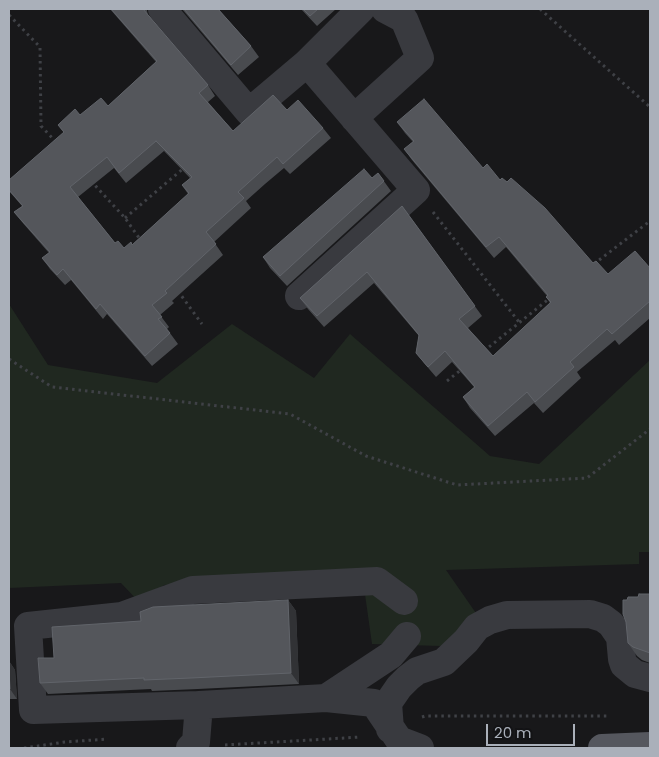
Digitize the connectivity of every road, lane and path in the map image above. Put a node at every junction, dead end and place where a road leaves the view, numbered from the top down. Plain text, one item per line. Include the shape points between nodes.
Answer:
1 (162, 9) edge
2 (362, 9) edge
3 (540, 9) edge
4 (401, 12) edge
5 (9, 15) edge
6 (307, 62) junction
7 (650, 108) edge
8 (354, 118) junction
9 (61, 147) edge
10 (190, 162) edge
11 (86, 176) edge
12 (416, 190) junction
13 (125, 218) junction
14 (650, 221) edge
15 (147, 248) edge
16 (589, 269) edge
17 (174, 286) edge
18 (558, 292) edge
19 (299, 296) edge
20 (519, 322) junction
21 (202, 324) dead end
22 (483, 352) edge
23 (9, 359) edge
24 (469, 364) edge
25 (447, 381) dead end
26 (650, 429) edge
27 (404, 601) dead end
28 (407, 636) dead end
29 (650, 678) edge
30 (326, 698) junction
31 (199, 705) junction
32 (390, 729) junction
33 (650, 746) edge
34 (190, 748) edge
35 (420, 748) edge
36 (602, 748) edge

1 - 6 street via 249,112
2 - 6 street
3 - 7 path
4 - 8 street via 420,58
5 - 9 path via 40,48 42,126
6 - 8 street
8 - 12 street
10 - 13 path
11 - 13 path
12 - 19 street
12 - 20 path
13 - 15 path
14 - 16 path
17 - 21 path
18 - 20 path
20 - 22 path
23 - 26 path via 52,386 290,414 366,456 458,485 587,478
24 - 25 path
27 - 31 street via 377,581 193,590 122,616 28,626 33,710
28 - 30 street via 391,655
29 - 32 street via 635,674 624,665 620,637 603,618 590,614 507,615 477,628 444,662 417,671 398,687 388,703
30 - 31 street
30 - 32 street via 374,703
31 - 34 street via 196,742
32 - 35 street via 399,740
33 - 36 main road

